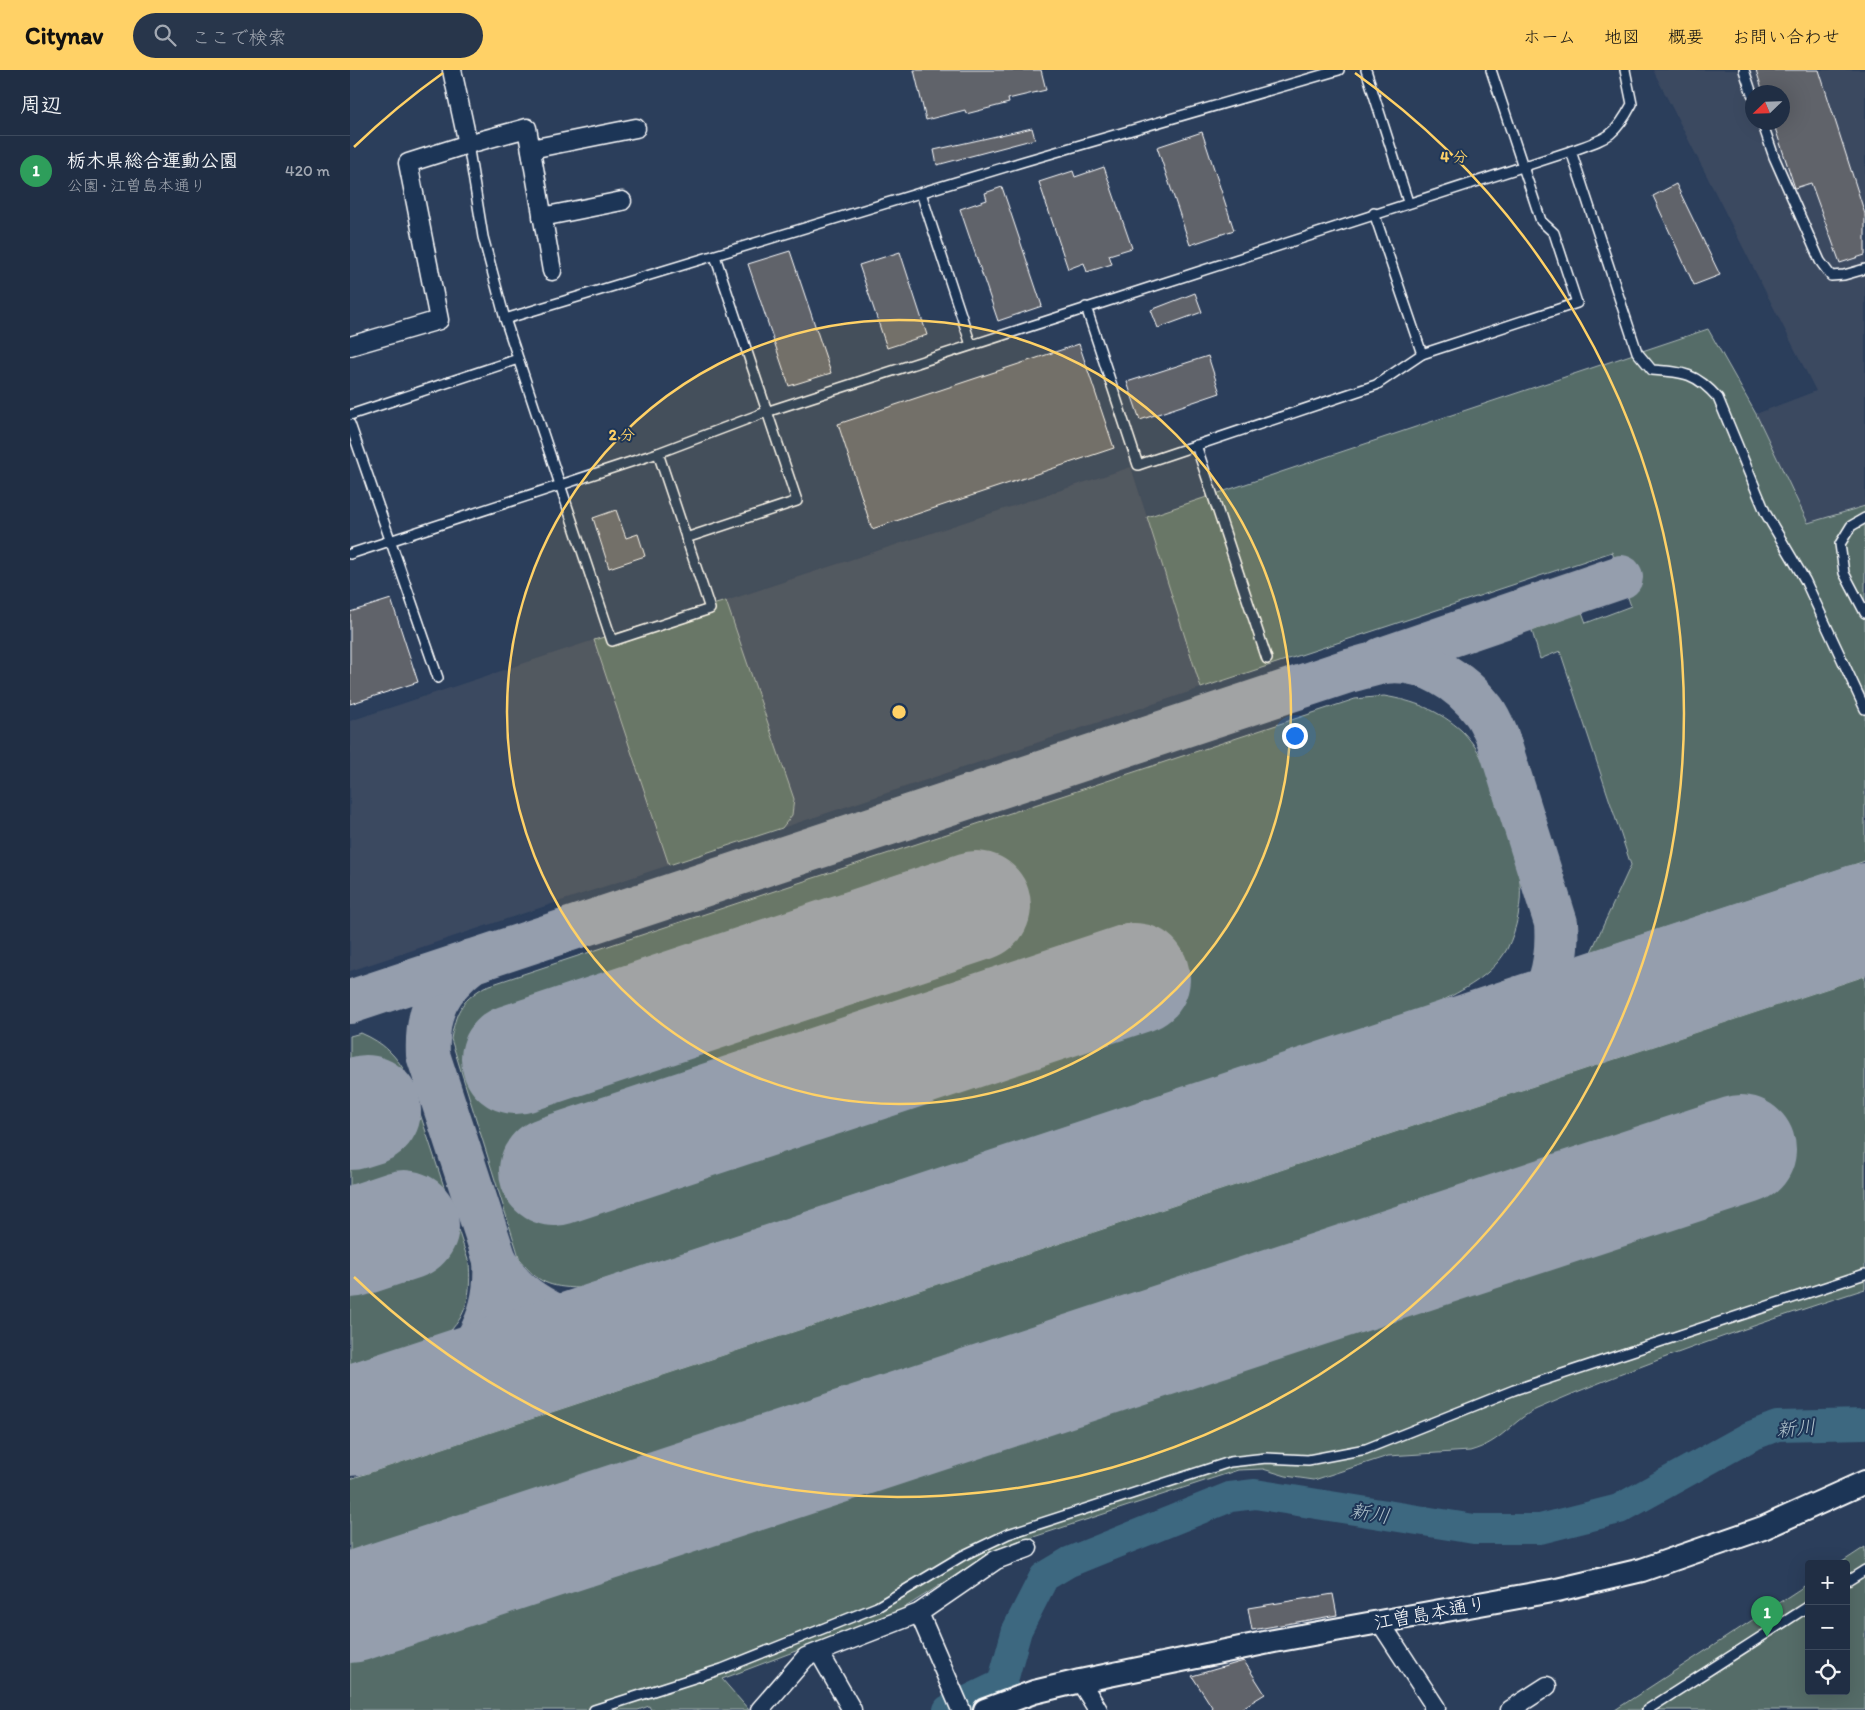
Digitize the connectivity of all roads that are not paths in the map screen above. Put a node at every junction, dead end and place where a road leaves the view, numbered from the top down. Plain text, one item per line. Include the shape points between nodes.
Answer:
1 (452, 70) edge
2 (1339, 70) edge
3 (1366, 70) edge
4 (1491, 70) edge
5 (1625, 70) edge
6 (1744, 70) edge
7 (1749, 85) edge
8 (636, 128) dead end
9 (1765, 130) edge
10 (468, 144) junction
11 (531, 149) junction
12 (1571, 151) junction
13 (1522, 166) junction
14 (921, 193) junction
15 (622, 201) dead end
16 (1408, 202) junction
17 (1374, 213) junction
18 (542, 217) junction
19 (715, 256) junction
20 (1865, 269) edge
21 (552, 271) dead end
22 (1086, 307) junction
23 (505, 319) junction
24 (971, 345) junction
25 (350, 346) edge
26 (1422, 354) junction
27 (518, 359) junction
28 (766, 412) junction
29 (350, 415) edge
30 (350, 424) edge
31 (1196, 445) junction
32 (658, 453) junction
33 (559, 485) junction
34 (1865, 518) edge
35 (686, 538) junction
36 (390, 541) junction
37 (350, 554) edge
38 (1865, 613) edge
39 (1267, 659) dead end
40 (438, 678) dead end
41 (1864, 706) edge
42 (1865, 1274) edge
43 (1865, 1482) edge
44 (1028, 1548) dead end
45 (1865, 1570) edge
46 (1850, 1579) edge
47 (1805, 1609) edge
48 (919, 1613) junction
49 (1380, 1622) junction
50 (819, 1652) junction
51 (1080, 1681) junction
52 (1547, 1686) dead end
53 (1435, 1709) edge
54 (594, 1710) edge
55 (760, 1710) edge
56 (852, 1710) edge
57 (961, 1710) edge
58 (985, 1710) edge
59 (1098, 1710) edge
60 (1510, 1710) edge
61 (1648, 1710) edge

1 - 10 street
2 - 14 lane
3 - 16 lane
4 - 13 lane
5 - 12 lane via 1632,104 1620,127 1604,139
6 - 7 lane
8 - 11 street
9 - 20 lane via 1820,260 1831,276
10 - 11 street via 527,128
10 - 23 lane via 483,237
10 - 25 street via 408,163 439,320
11 - 18 street
12 - 13 lane
12 - 41 lane via 1637,352 1652,370 1683,372 1705,383 1718,398 1766,514 1805,580
13 - 16 lane
13 - 26 lane via 1541,221 1554,233 1577,303
14 - 19 lane
14 - 24 lane
15 - 18 street
16 - 17 lane
17 - 22 lane
17 - 26 lane
18 - 21 street
19 - 23 lane
19 - 28 lane
22 - 24 lane
22 - 31 lane via 1138,465
23 - 27 lane
24 - 28 lane
26 - 31 lane via 1376,386
27 - 29 lane
27 - 33 lane
28 - 32 lane
28 - 35 lane via 797,501
30 - 36 lane
31 - 39 lane
32 - 33 lane
32 - 35 lane
33 - 35 lane via 612,641 710,608
33 - 36 lane
34 - 38 lane via 1851,526 1840,544 1844,573
36 - 37 lane
36 - 40 lane
42 - 54 lane via 1514,1390 1366,1449 1308,1460 1266,1458 1230,1462 1008,1534 962,1556 877,1607 722,1669
43 - 49 street, 江曽島本通り via 1763,1528 1642,1570 1557,1590
44 - 48 street via 996,1560
45 - 46 lane
47 - 61 lane
48 - 50 street
48 - 57 street
49 - 51 street, 江曽島本通り
49 - 53 street
50 - 55 street via 806,1657
50 - 56 street
51 - 58 street, 江曽島本通り via 1034,1692
51 - 59 street
52 - 60 street

